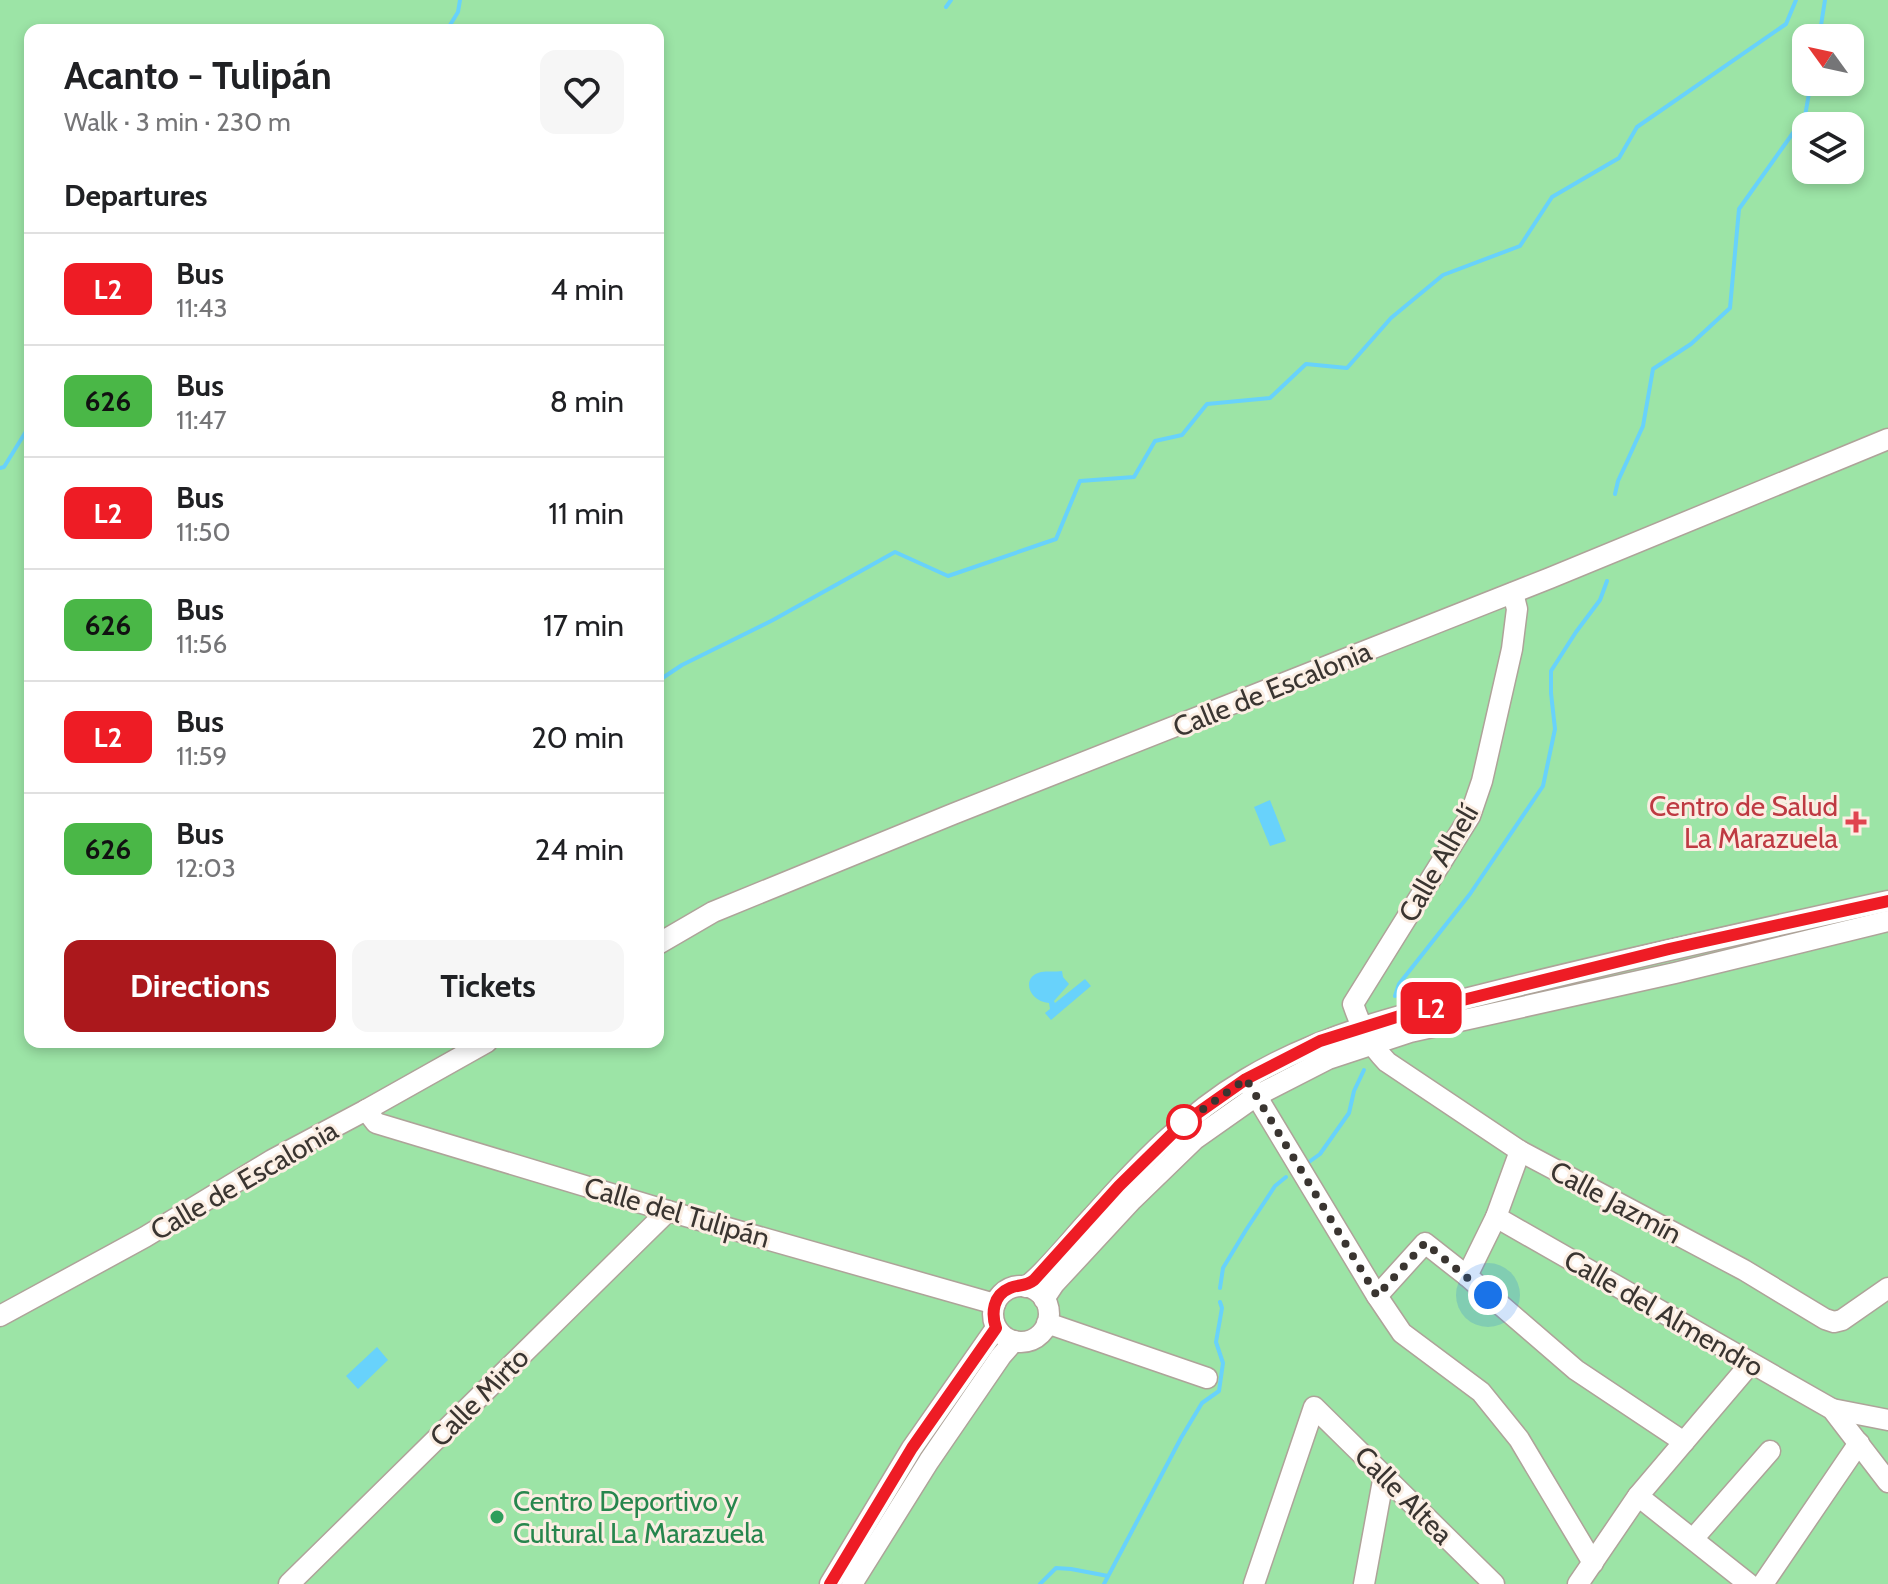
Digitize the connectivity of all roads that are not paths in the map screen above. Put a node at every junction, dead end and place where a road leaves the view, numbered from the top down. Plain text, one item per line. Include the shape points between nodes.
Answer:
1 (1888, 439) edge
2 (1513, 593) junction
3 (1888, 901) edge
4 (1888, 921) edge
5 (664, 941) edge
6 (1366, 1036) junction
7 (476, 1048) edge
8 (1251, 1087) junction
9 (366, 1110) junction
10 (1520, 1151) junction
11 (668, 1211) junction
12 (1496, 1217) junction
13 (1467, 1276) junction
14 (1026, 1287) junction
15 (1888, 1288) edge
16 (1377, 1296) junction
17 (1044, 1299) junction
18 (995, 1304) junction
19 (0, 1316) edge
20 (1047, 1323) junction
21 (996, 1328) junction
22 (1014, 1341) junction
23 (1751, 1363) junction
24 (1207, 1378) dead end
25 (1832, 1409) junction
26 (1888, 1420) edge
27 (1684, 1442) junction
28 (1859, 1443) junction
29 (1770, 1451) dead end
30 (1384, 1475) junction
31 (1888, 1482) edge
32 (1638, 1496) junction
33 (1693, 1539) junction
34 (1593, 1563) junction
35 (289, 1584) edge
36 (830, 1584) edge
37 (852, 1584) edge
38 (1254, 1584) edge
39 (1364, 1584) edge
40 (1494, 1584) edge
41 (1578, 1584) edge
42 (1749, 1584) edge
43 (1763, 1584) edge

1 - 2 street, Calle de Escalonia
2 - 5 street, Calle de Escalonia via 713,912
2 - 6 street, Calle Alhelí via 1517,609 1512,649 1482,781 1470,816 1353,1004
3 - 6 street via 1422,1010
4 - 6 street via 1410,1032
6 - 8 street via 1320,1041
6 - 10 street, Calle Jazmín via 1387,1062
7 - 9 street, Calle de Escalonia
8 - 14 street via 1182,1124
8 - 16 street
8 - 17 street via 1132,1200
9 - 11 street, Calle del Tulipán via 376,1123
9 - 19 street, Calle de Escalonia
10 - 12 street
10 - 15 street, Calle Jazmín via 1825,1319 1842,1320
11 - 18 street, Calle del Tulipán
11 - 35 street, Calle Mirto
12 - 13 street
12 - 23 street, Calle del Almendro
13 - 16 street via 1425,1243
13 - 27 street via 1576,1370
14 - 17 street
14 - 18 street via 1011,1287
16 - 34 street via 1402,1333 1481,1392 1519,1439
17 - 20 street
18 - 21 street
20 - 22 street via 1030,1340
20 - 24 street
21 - 22 street
21 - 36 street via 912,1448
22 - 37 street via 929,1461
23 - 25 street, Calle del Almendro
23 - 27 street
25 - 26 street, Calle del Almendro
25 - 28 street, Calle del Almendro
27 - 32 street
28 - 31 street, Calle del Almendro
28 - 43 street
29 - 33 street
30 - 38 street, Calle Altea via 1314,1407
30 - 39 street
30 - 40 street, Calle Altea
32 - 33 street
32 - 34 street
33 - 42 street
34 - 41 street

